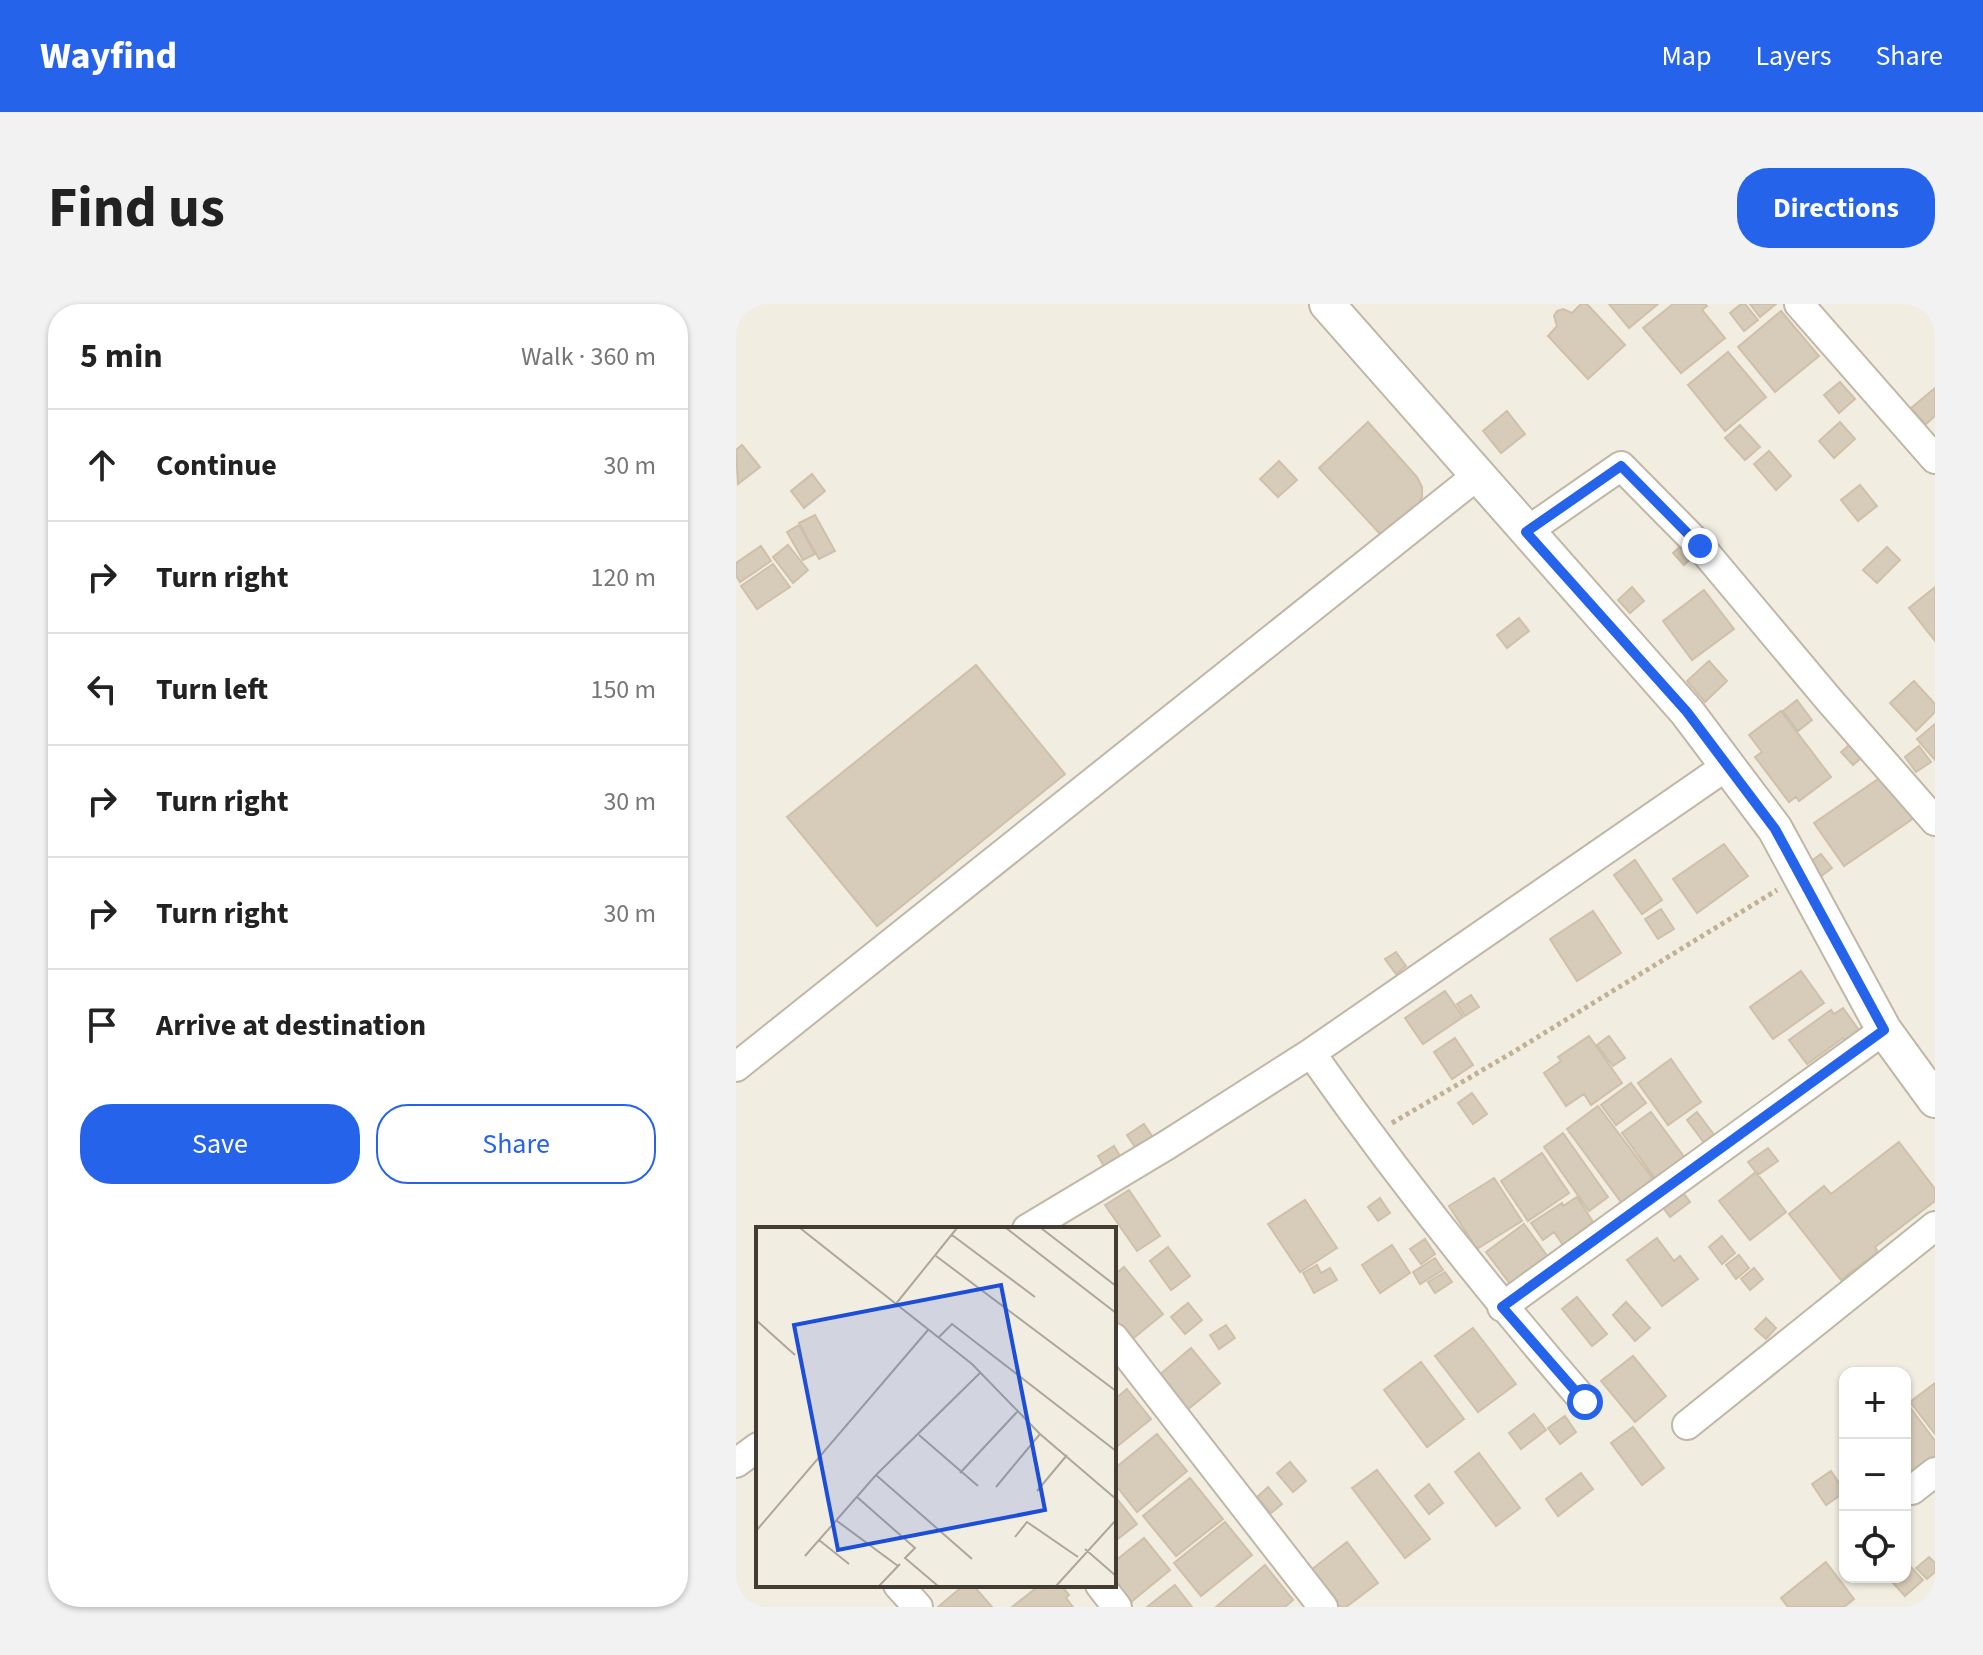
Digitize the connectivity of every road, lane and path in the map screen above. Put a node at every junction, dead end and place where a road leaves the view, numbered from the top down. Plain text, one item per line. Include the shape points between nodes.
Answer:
1 (1327, 304) edge
2 (1799, 304) edge
3 (1935, 459) edge
4 (1479, 474) junction
5 (1526, 532) junction
6 (1728, 765) junction
7 (1935, 821) edge
8 (1801, 874) junction
9 (1884, 1030) junction
10 (1311, 1053) junction
11 (736, 1067) edge
12 (1935, 1100) edge
13 (1371, 1135) junction
14 (1935, 1226) edge
15 (1032, 1227) edge
16 (1502, 1307) junction
17 (1116, 1341) edge
18 (1585, 1402) dead end
19 (1687, 1425) dead end
20 (756, 1448) edge
21 (736, 1463) edge
22 (1935, 1472) edge
23 (1912, 1490) dead end
24 (900, 1587) edge
25 (1102, 1587) edge
26 (918, 1607) edge
27 (1117, 1607) edge
28 (1323, 1607) edge

1 - 4 street
2 - 3 street
4 - 5 street
4 - 11 street
5 - 6 street
5 - 7 street via 1621,466 1700,546
6 - 8 street
6 - 10 street
8 - 9 street
8 - 13 path
9 - 12 street
9 - 16 street
10 - 13 street
10 - 15 street
13 - 16 street
14 - 19 street
16 - 18 street
17 - 28 street
20 - 21 street
22 - 23 street
24 - 26 street
25 - 27 street

